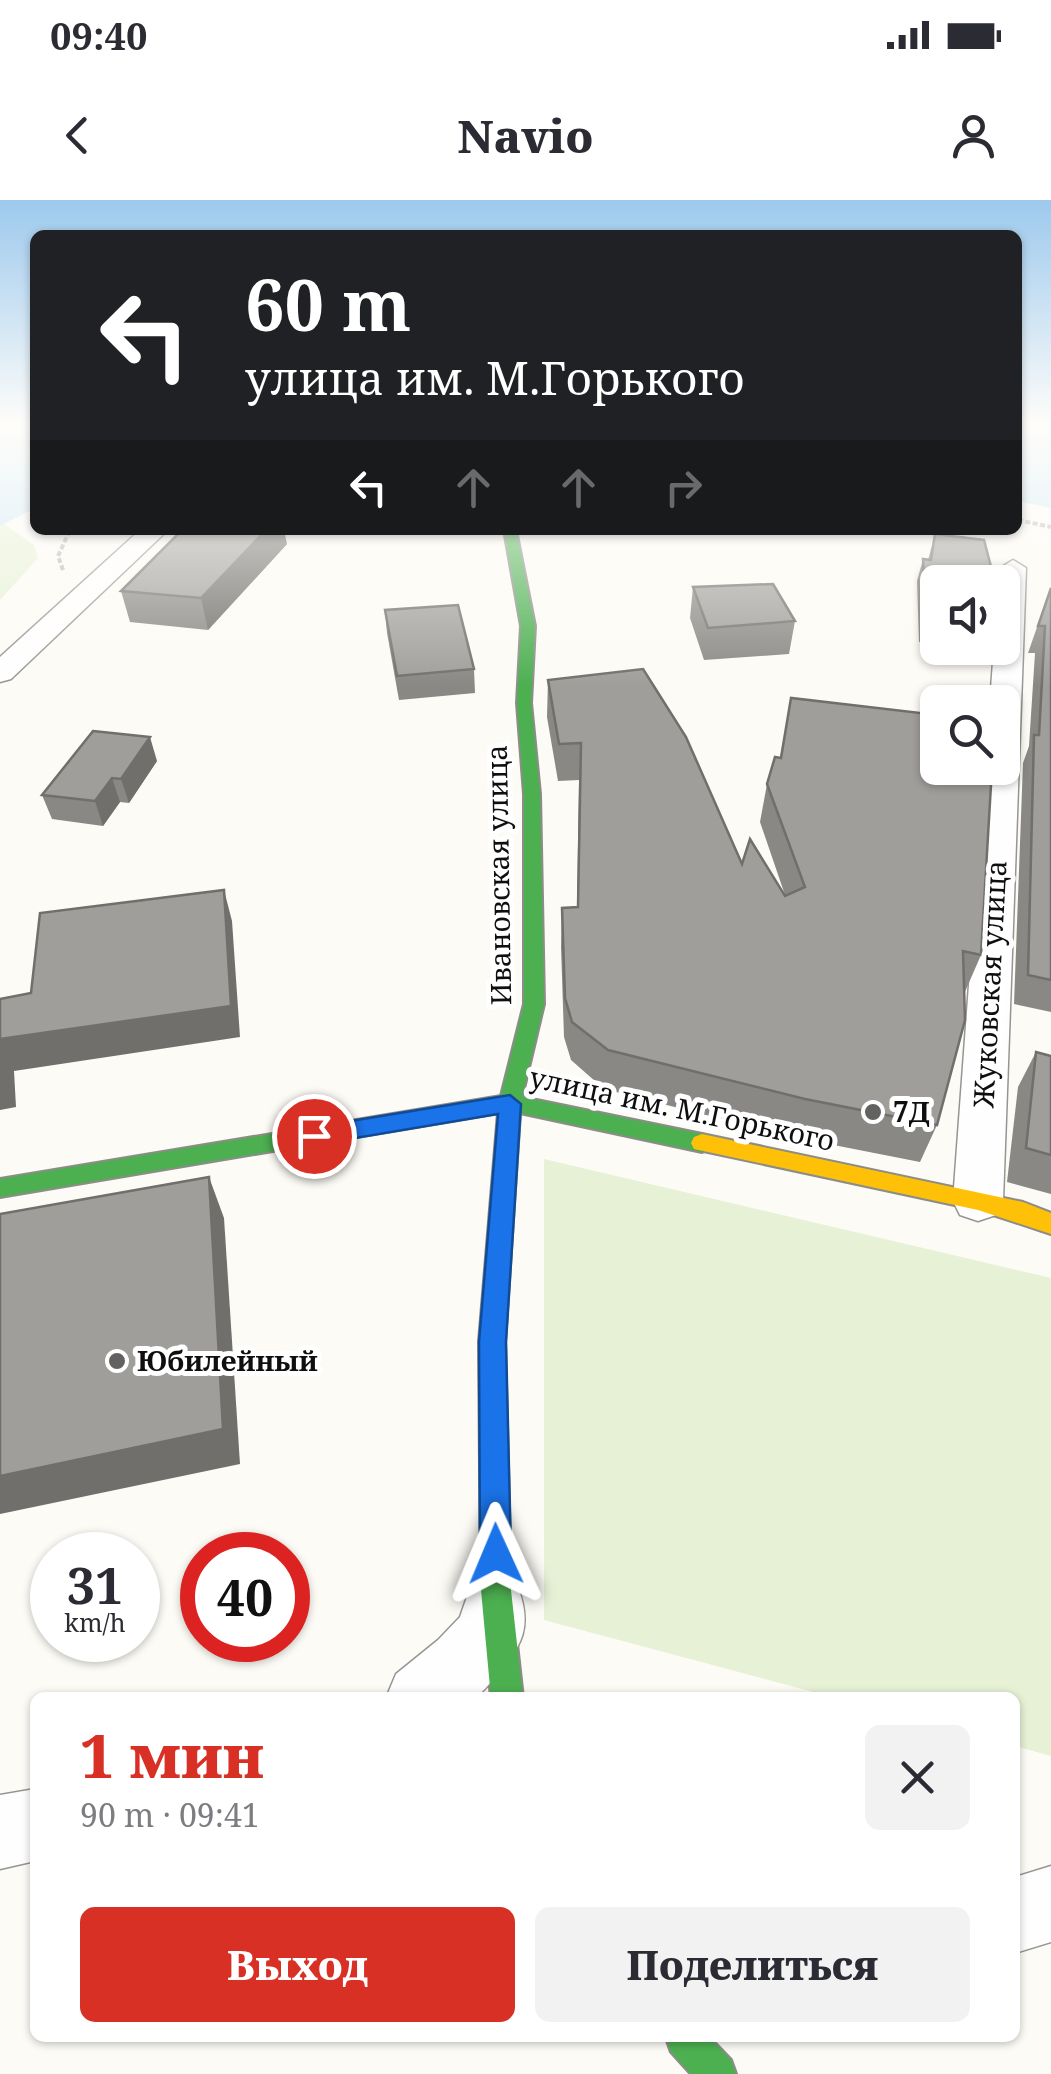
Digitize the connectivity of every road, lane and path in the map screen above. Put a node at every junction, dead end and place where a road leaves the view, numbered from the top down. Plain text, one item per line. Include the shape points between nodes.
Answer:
1 (1022, 521) edge
2 (1051, 527) edge
3 (150, 535) edge
4 (511, 535) edge
5 (0, 673) edge
6 (1001, 785) edge
7 (510, 1104) junction
8 (0, 1188) edge
9 (978, 1201) junction
10 (1051, 1224) edge
11 (496, 1590) junction
12 (427, 1692) edge
13 (506, 1692) edge
14 (30, 1826) edge
15 (0, 1832) edge
16 (1051, 1904) edge
17 (1020, 1913) edge
18 (689, 2042) edge
19 (717, 2074) edge

1 - 2 path
3 - 5 street
4 - 7 main road, Ивановская улица via 528,626 524,702 534,1004
6 - 9 street, Жуковская улица
7 - 8 main road, улица им. М.Горького
7 - 9 main road, улица им. М.Горького
7 - 11 main road, Ивановская улица via 492,1342
9 - 10 main road, улица им. М.Горького
11 - 12 street via 491,1632
11 - 13 main road, Ивановская улица
14 - 15 street
16 - 17 street
18 - 19 main road

